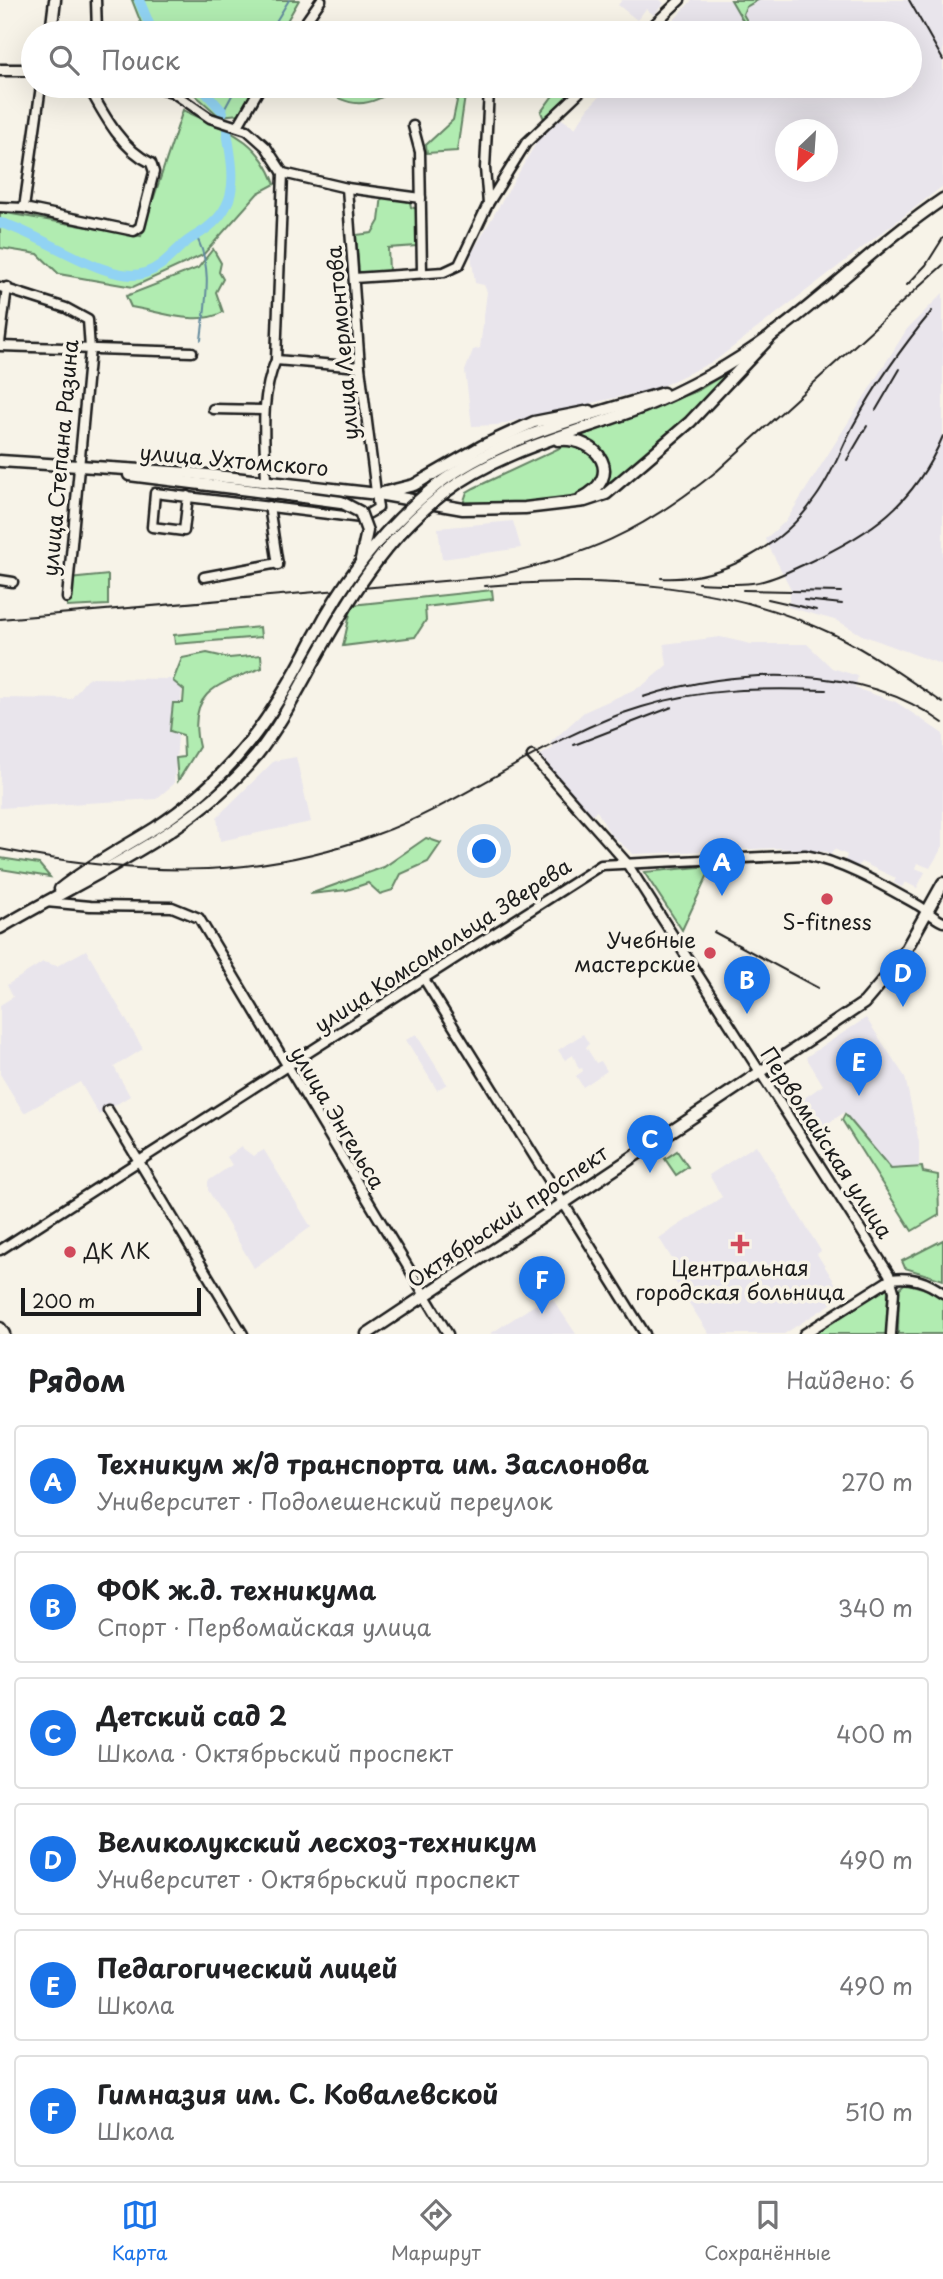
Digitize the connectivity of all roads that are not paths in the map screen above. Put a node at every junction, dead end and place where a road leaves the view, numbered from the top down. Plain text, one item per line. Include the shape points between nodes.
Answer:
1 (55, 0) edge
2 (96, 0) edge
3 (321, 0) edge
4 (680, 0) edge
5 (52, 21) edge
6 (97, 21) edge
7 (306, 21) edge
8 (658, 21) edge
9 (0, 70) edge
10 (21, 70) edge
11 (39, 98) edge
12 (96, 98) edge
13 (181, 98) edge
14 (254, 98) edge
15 (489, 98) edge
16 (573, 98) edge
17 (238, 125) junction
18 (413, 126) dead end
19 (283, 173) junction
20 (347, 188) junction
21 (421, 198) junction
22 (943, 199) edge
23 (488, 204) junction
24 (0, 207) edge
25 (24, 208) junction
26 (422, 272) junction
27 (354, 278) junction
28 (4, 287) edge
29 (773, 334) junction
30 (0, 345) edge
31 (90, 349) junction
32 (192, 352) dead end
33 (276, 360) junction
34 (360, 367) junction
35 (690, 385) junction
36 (213, 409) dead end
37 (611, 409) junction
38 (264, 410) junction
39 (544, 442) junction
40 (0, 461) edge
41 (80, 467) junction
42 (112, 470) junction
43 (266, 482) junction
44 (378, 494) junction
45 (188, 496) junction
46 (571, 502) junction
47 (269, 506) junction
48 (360, 562) junction
49 (204, 577) dead end
50 (0, 580) edge
51 (13, 582) dead end
52 (67, 598) dead end
53 (532, 756) dead end
54 (626, 862) junction
55 (943, 883) edge
56 (44, 902) junction
57 (928, 912) junction
58 (943, 922) edge
59 (0, 928) edge
60 (424, 979) junction
61 (286, 1069) junction
62 (760, 1073) junction
63 (108, 1110) dead end
64 (139, 1160) junction
65 (564, 1202) junction
66 (0, 1250) edge
67 (891, 1279) junction
68 (943, 1293) edge
69 (425, 1296) junction
70 (0, 1328) edge
71 (4, 1334) edge
72 (243, 1334) edge
73 (367, 1334) edge
74 (448, 1334) edge
75 (645, 1334) edge
76 (804, 1334) edge
77 (891, 1334) edge

1 - 5 main road
2 - 6 street
3 - 7 street
4 - 8 street
9 - 10 main road
11 - 25 street
12 - 25 street via 121,138 151,163 154,172 140,227 134,231
13 - 17 street via 210,118
14 - 17 street
15 - 23 street
16 - 23 street via 526,143
17 - 19 street via 266,147
18 - 21 street via 420,152
19 - 20 street
19 - 33 street
20 - 21 street
20 - 27 street, улица Лермонтова
21 - 26 street
22 - 29 main road via 897,230
23 - 26 street via 459,265 444,272
24 - 25 street
26 - 27 street
27 - 34 street, улица Лермонтова
28 - 30 street
28 - 31 street, улица Степана Разина via 88,320
29 - 35 main road
29 - 46 main road, улица Ухтомского via 710,403 621,482 594,499
30 - 31 street
31 - 32 street
31 - 41 street, улица Степана Разина
33 - 34 street
33 - 38 street
34 - 44 street, улица Лермонтова
35 - 37 main road
35 - 39 main road via 642,408
36 - 38 street
37 - 44 main road via 534,422 414,485
37 - 48 main road, bridge via 525,437 480,458 437,485 390,526
38 - 43 street
39 - 46 main road via 583,441 602,460 597,488
39 - 56 main road, bridge via 486,467 444,494 400,533 370,567 265,743 218,794 160,837
40 - 41 main road, улица Ухтомского
41 - 42 main road, улица Ухтомского
41 - 52 street, улица Степана Разина
42 - 43 main road, улица Ухтомского
42 - 48 main road, bridge via 141,478 341,502 360,512 367,531
43 - 44 main road, улица Ухтомского
44 - 46 main road, улица Ухтомского via 463,509
44 - 47 street via 376,512 361,518
45 - 45 street via 184,531 152,527 155,493
45 - 47 street
47 - 49 street via 278,564
48 - 56 main road, bridge via 256,736 214,782 156,828 80,873
50 - 51 street
53 - 54 street, Первомайская улица
54 - 57 street, улица Комсомольца Зверева via 805,855 848,870
54 - 60 street, улица Комсомольца Зверева via 601,865
54 - 62 street, Первомайская улица
55 - 57 main road, Октябрьский проспект
56 - 59 main road
56 - 61 street, улица Энгельса via 172,907 199,918
57 - 58 street, улица Комсомольца Зверева
57 - 62 main road, Октябрьский проспект via 880,988 847,1016
60 - 61 street, улица Комсомольца Зверева
60 - 65 street
61 - 64 street, улица Комсомольца Зверева
61 - 69 street, улица Энгельса
62 - 65 main road, Октябрьский проспект
62 - 67 street, Первомайская улица
63 - 64 street
64 - 66 street, улица Комсомольца Зверева
64 - 72 street
65 - 69 main road, Октябрьский проспект
65 - 75 street
67 - 68 street via 908,1277
67 - 76 street
67 - 77 street
69 - 73 main road, Октябрьский проспект
69 - 74 street, улица Энгельса
70 - 71 main road

